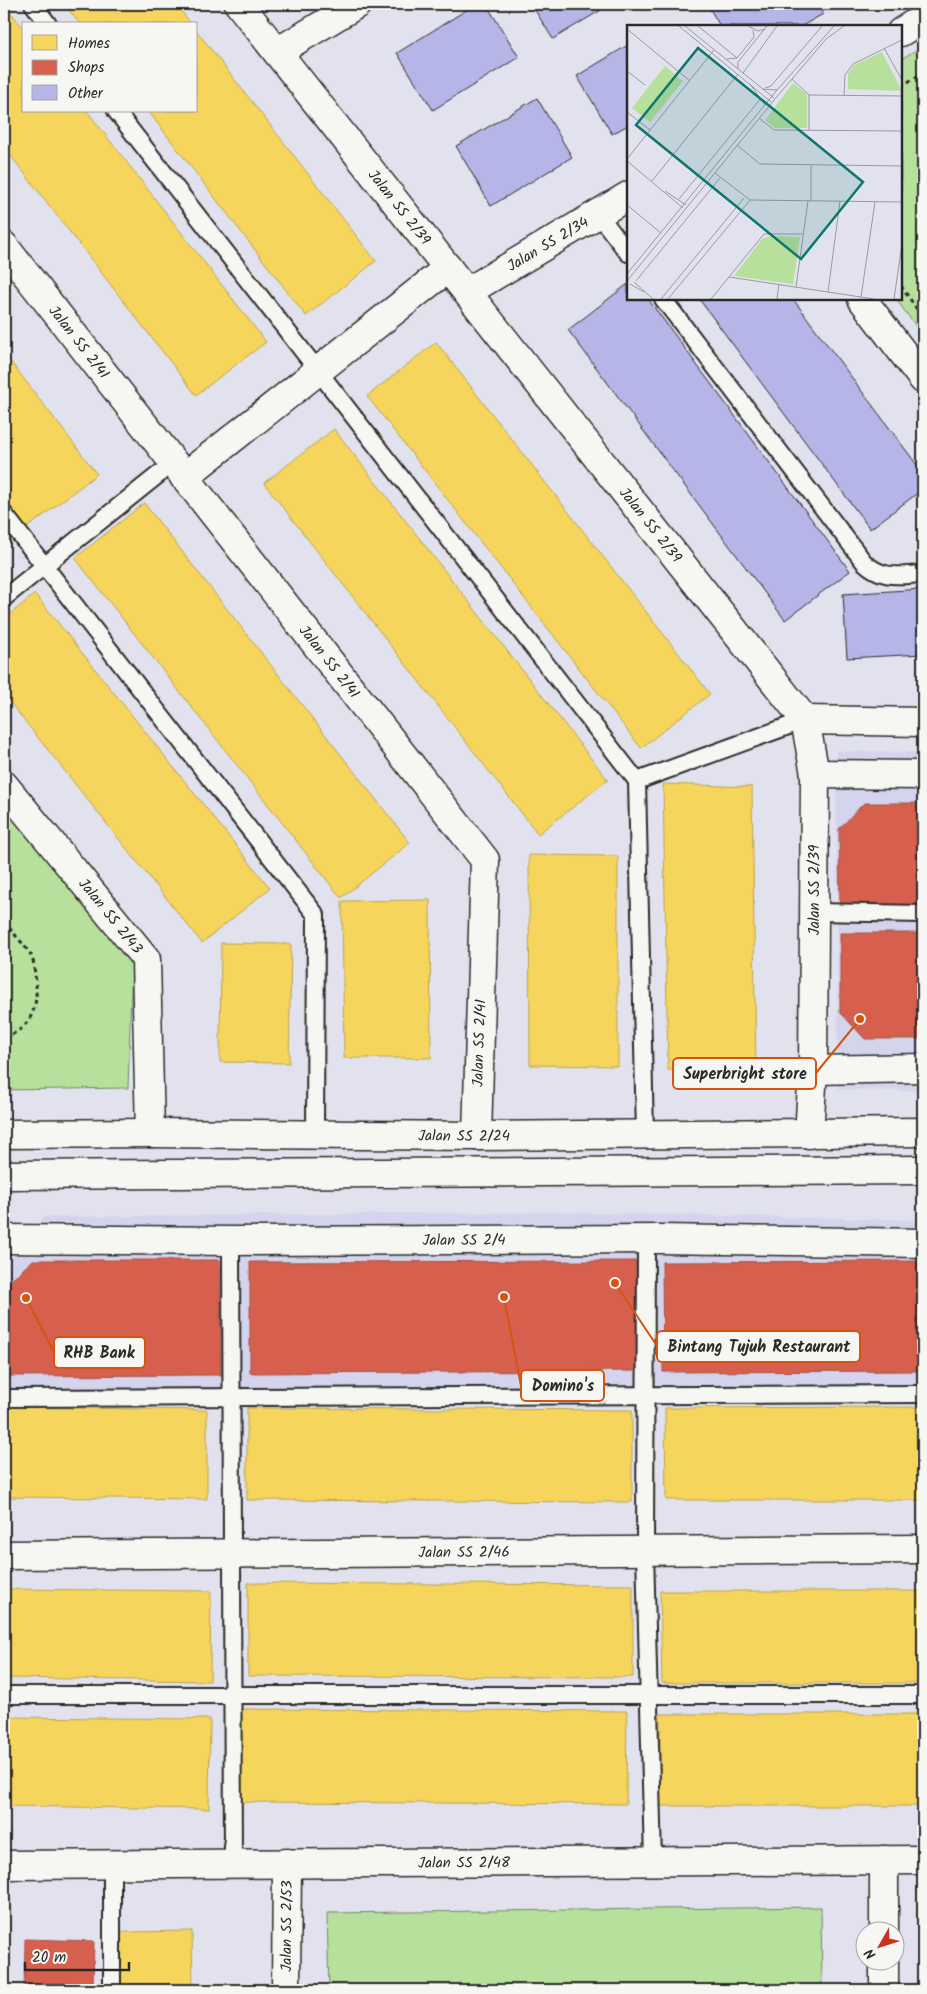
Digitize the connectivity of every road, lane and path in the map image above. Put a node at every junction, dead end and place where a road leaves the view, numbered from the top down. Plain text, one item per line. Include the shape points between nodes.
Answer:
1 (33, 4) edge
2 (239, 4) edge
3 (357, 4) edge
4 (923, 18) edge
5 (46, 22) edge
6 (902, 31) edge
7 (277, 52) junction
8 (923, 73) edge
9 (902, 85) edge
10 (117, 112) edge
11 (627, 197) edge
12 (598, 214) junction
13 (4, 246) edge
14 (627, 252) edge
15 (448, 268) junction
16 (902, 287) edge
17 (467, 292) junction
18 (664, 300) edge
19 (863, 300) edge
20 (923, 318) edge
21 (318, 371) junction
22 (923, 379) edge
23 (178, 470) junction
24 (4, 514) edge
25 (44, 566) junction
26 (923, 574) edge
27 (4, 598) edge
28 (804, 720) junction
29 (923, 722) edge
30 (815, 774) junction
31 (923, 775) edge
32 (636, 781) junction
33 (4, 785) edge
34 (814, 912) junction
35 (923, 914) edge
36 (4, 922) edge
37 (4, 1038) edge
38 (923, 1068) edge
39 (813, 1070) junction
40 (923, 1132) edge
41 (150, 1133) junction
42 (4, 1134) edge
43 (645, 1134) junction
44 (809, 1134) junction
45 (315, 1135) junction
46 (477, 1136) junction
47 (923, 1170) edge
48 (12, 1175) edge
49 (4, 1196) edge
50 (4, 1239) edge
51 (646, 1239) junction
52 (231, 1241) junction
53 (923, 1243) edge
54 (923, 1394) edge
55 (646, 1395) junction
56 (232, 1397) junction
57 (4, 1398) edge
58 (923, 1548) edge
59 (646, 1551) junction
60 (232, 1553) junction
61 (4, 1555) edge
62 (232, 1694) junction
63 (4, 1695) edge
64 (649, 1695) junction
65 (923, 1695) edge
66 (884, 1860) junction
67 (923, 1860) edge
68 (653, 1861) junction
69 (288, 1863) junction
70 (112, 1864) junction
71 (233, 1864) junction
72 (4, 1865) edge
73 (884, 1922) edge
74 (884, 1972) edge
75 (112, 1990) edge
76 (286, 1990) edge
77 (884, 1990) edge

1 - 5 lane
2 - 7 street, Jalan SS 2/39
3 - 7 street
4 - 6 street
7 - 15 street, Jalan SS 2/39
8 - 9 path
10 - 21 lane
11 - 12 street, Jalan SS 2/34
12 - 14 lane
12 - 17 street, Jalan SS 2/34
13 - 23 street, Jalan SS 2/41
15 - 17 street, Jalan SS 2/39
15 - 21 street
16 - 20 path
17 - 28 street, Jalan SS 2/39
18 - 26 lane via 864,562 874,571 886,575
19 - 22 street
21 - 23 street
21 - 32 lane
23 - 25 lane
23 - 46 street, Jalan SS 2/41 via 485,860
24 - 25 lane
25 - 27 lane
25 - 45 lane via 316,914
28 - 29 street
28 - 30 street, Jalan SS 2/39
28 - 32 lane
30 - 31 street
30 - 34 street, Jalan SS 2/39
32 - 43 lane
33 - 41 street, Jalan SS 2/43 via 146,959
34 - 35 lane
34 - 39 street, Jalan SS 2/39
36 - 37 path via 32,957 37,989 35,1010 26,1025
38 - 39 street
39 - 44 street, Jalan SS 2/39
40 - 44 street, Jalan SS 2/24
41 - 42 street, Jalan SS 2/24
41 - 45 street, Jalan SS 2/24
43 - 44 street, Jalan SS 2/24
43 - 46 street, Jalan SS 2/24
45 - 46 street, Jalan SS 2/24
47 - 48 street
48 - 49 street
50 - 52 street, Jalan SS 2/4
51 - 52 street, Jalan SS 2/4
51 - 53 street, Jalan SS 2/4
51 - 55 lane
52 - 56 lane
54 - 55 lane
55 - 56 lane
55 - 59 lane
56 - 57 lane
56 - 60 lane
58 - 59 street, Jalan SS 2/46
59 - 60 street, Jalan SS 2/46
59 - 64 lane
60 - 61 street, Jalan SS 2/46
60 - 62 lane
62 - 63 lane
62 - 64 lane
62 - 71 lane
64 - 65 lane
64 - 68 lane
66 - 67 street, Jalan SS 2/48
66 - 68 street, Jalan SS 2/48
66 - 73 street
68 - 69 street, Jalan SS 2/48
69 - 71 street, Jalan SS 2/48
69 - 76 street, Jalan SS 2/53
70 - 71 street, Jalan SS 2/48
70 - 72 street, Jalan SS 2/48
70 - 75 lane
74 - 77 street

